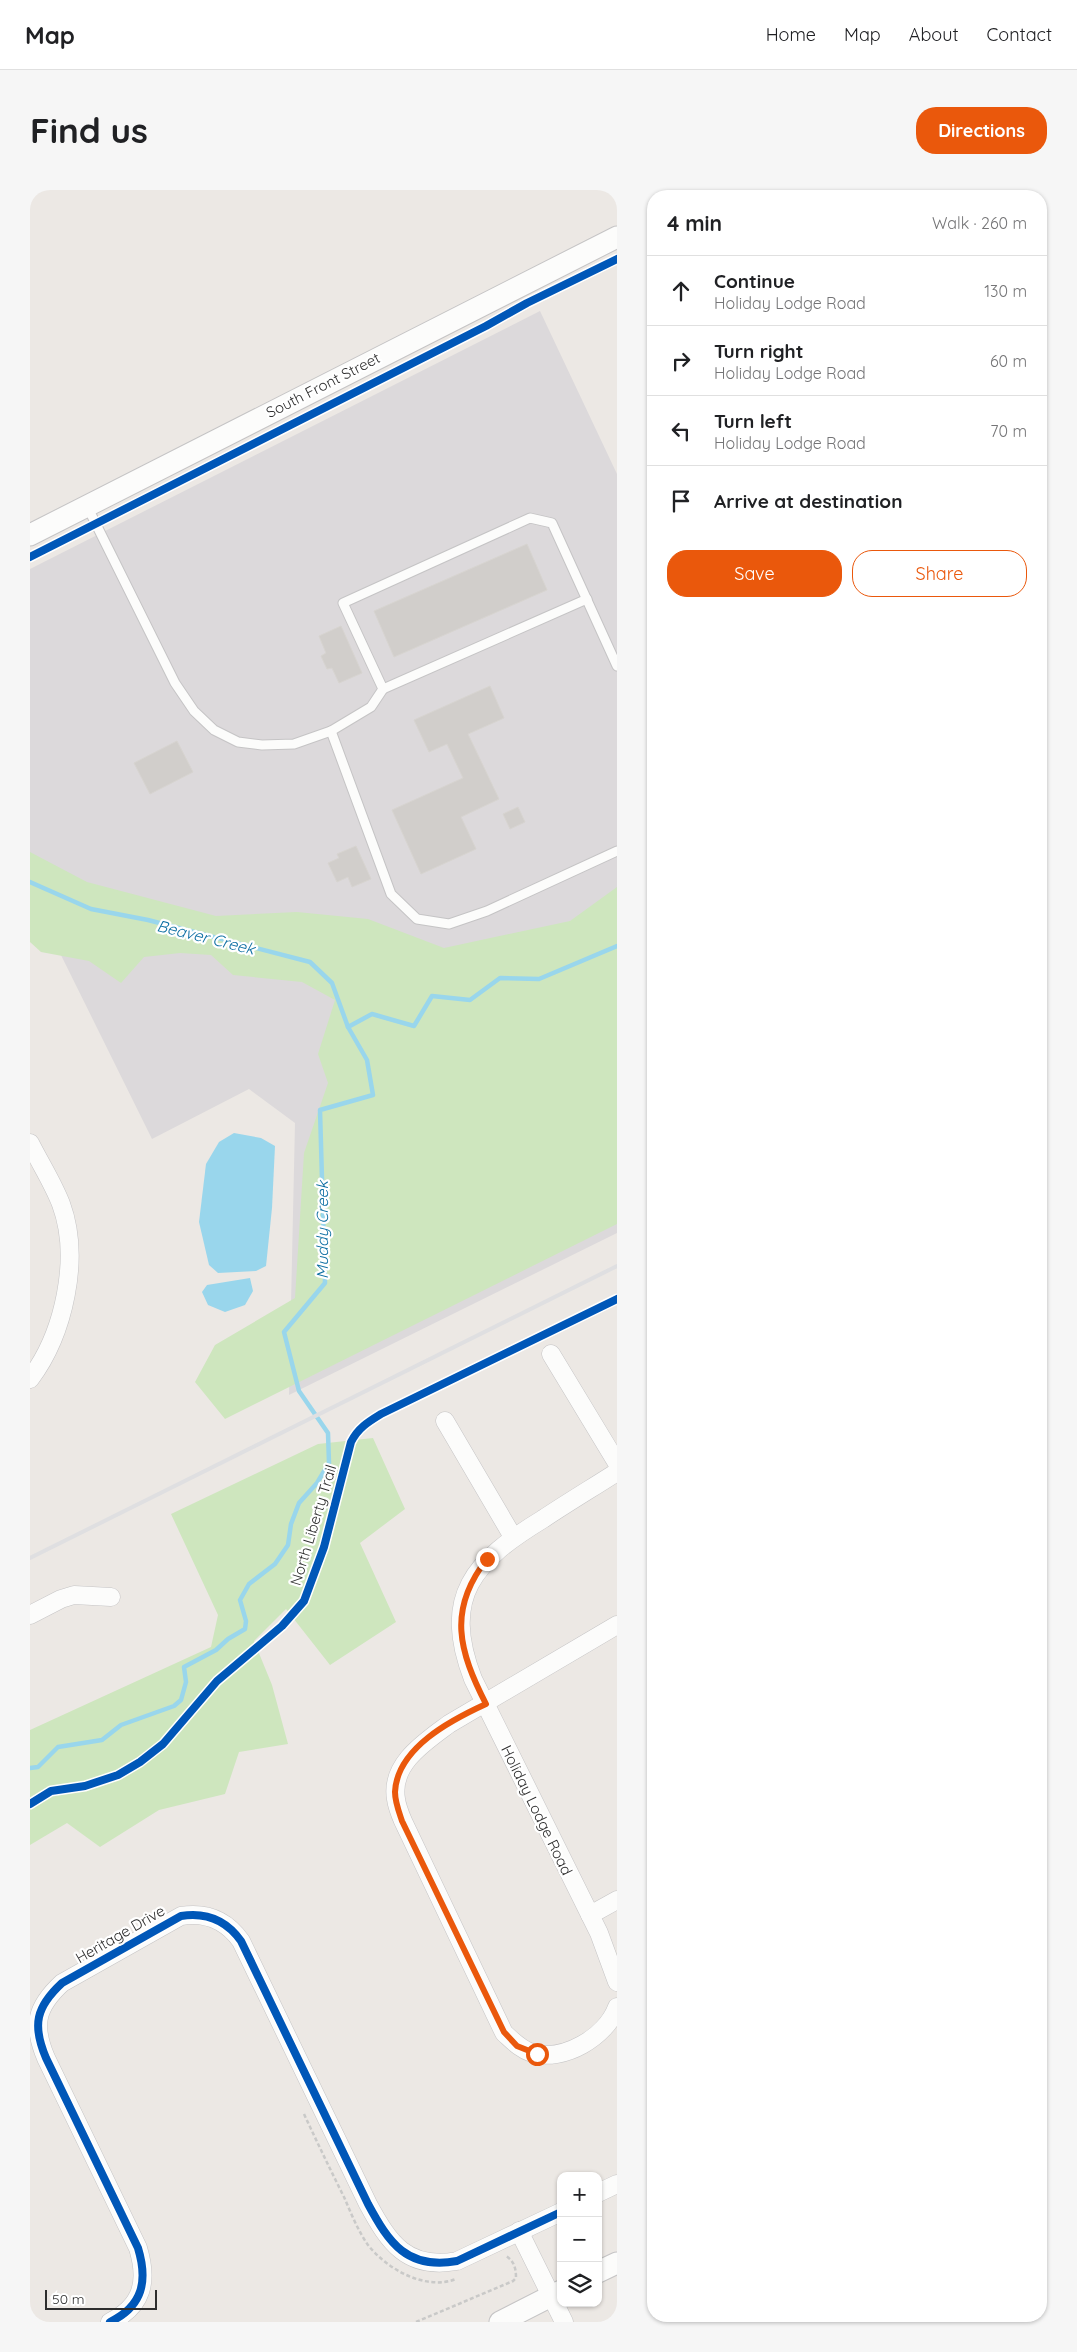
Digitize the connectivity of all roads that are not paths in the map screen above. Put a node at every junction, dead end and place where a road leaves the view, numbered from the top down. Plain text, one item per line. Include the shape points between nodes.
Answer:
1 (617, 237) edge
2 (87, 506) junction
3 (30, 535) edge
4 (587, 599) junction
5 (617, 666) edge
6 (384, 689) junction
7 (331, 731) junction
8 (617, 851) edge
9 (30, 1143) edge
10 (551, 1354) dead end
11 (30, 1379) edge
12 (445, 1421) dead end
13 (617, 1463) edge
14 (617, 1472) edge
15 (513, 1537) junction
16 (111, 1597) dead end
17 (30, 1615) edge
18 (617, 1625) edge
19 (486, 1704) junction
20 (617, 1900) edge
21 (590, 1915) junction
22 (617, 1982) edge
23 (617, 2007) edge
24 (617, 2184) edge
25 (602, 2191) edge
26 (557, 2214) edge
27 (519, 2231) junction
28 (617, 2263) edge
29 (602, 2270) edge
30 (556, 2293) edge
31 (110, 2322) edge
32 (500, 2322) edge
33 (564, 2322) edge

1 - 2 street, South Front Street
2 - 3 street, South Front Street
2 - 7 lane via 175,683 194,711 214,730 238,742 262,745 294,744
4 - 5 lane
4 - 6 lane
4 - 6 lane via 552,523 530,518 343,603
6 - 7 lane via 370,707
7 - 8 lane via 391,894 417,919 449,924 487,911
9 - 11 street via 61,1205 68,1244 66,1292 56,1335
10 - 13 street
12 - 15 street
14 - 15 street, Holiday Lodge Road
15 - 19 street, Holiday Lodge Road via 480,1567 471,1582 461,1615 465,1658
16 - 17 street via 74,1595
18 - 19 street
19 - 21 street, Holiday Lodge Road
19 - 23 street via 433,1736 406,1761 395,1790 402,1821 504,2032 517,2046 545,2054 580,2046 607,2026
20 - 21 street
21 - 22 street, Holiday Lodge Road
24 - 25 street
26 - 27 street
27 - 30 street
27 - 31 street, Heritage Drive via 468,2257 447,2263 424,2262 398,2248 384,2232 368,2204 242,1941 215,1918 194,1914 181,1916 62,1983 48,1995 38,2018 43,2052 142,2262 143,2282 138,2299 121,2317
28 - 29 street
30 - 32 street
30 - 33 street

